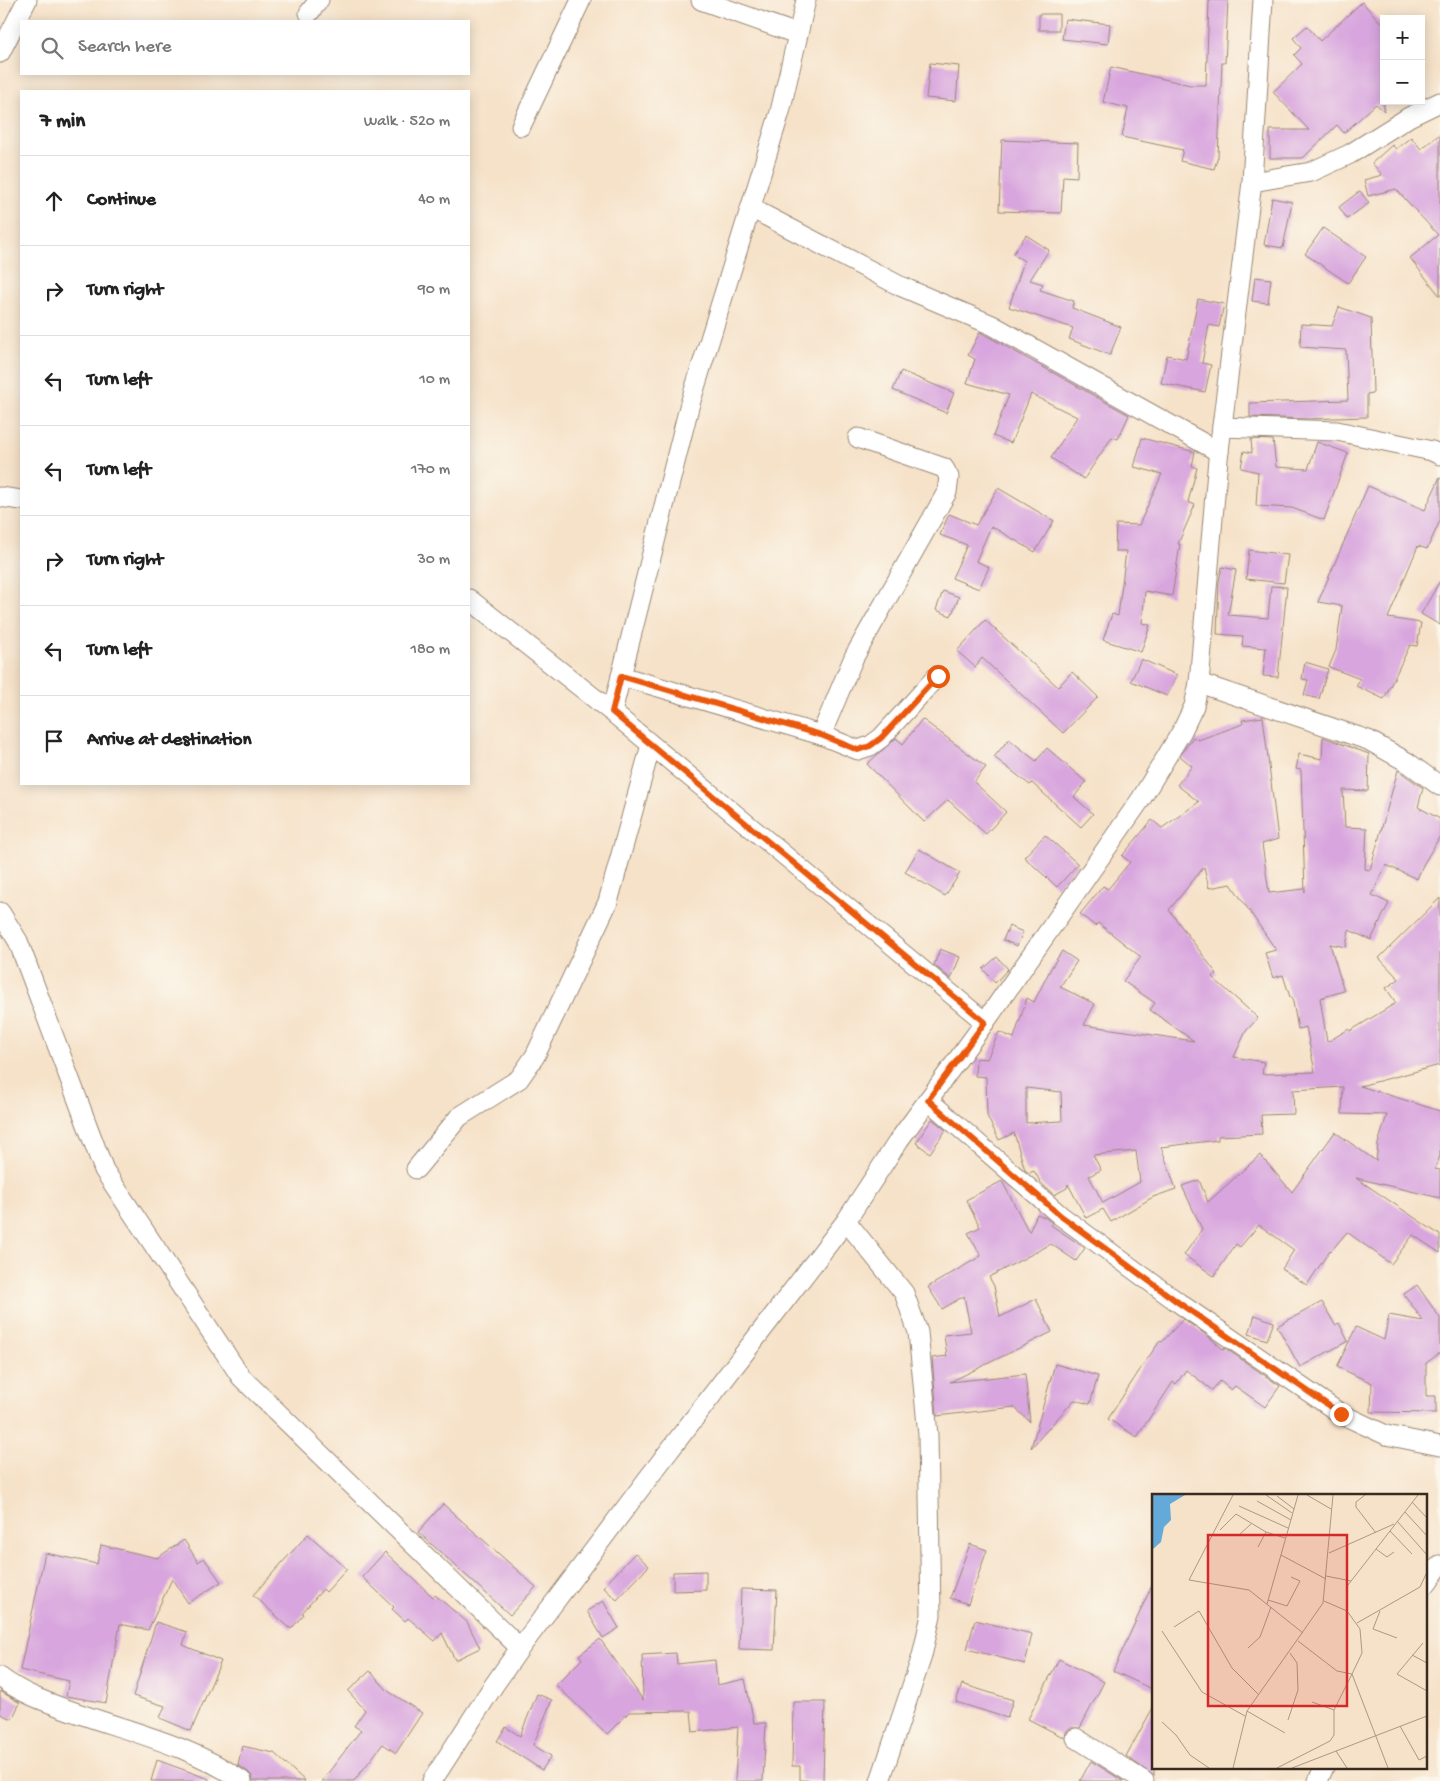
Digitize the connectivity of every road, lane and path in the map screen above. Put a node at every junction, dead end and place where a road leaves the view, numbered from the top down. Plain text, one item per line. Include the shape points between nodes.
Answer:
1 (27, 0) edge
2 (581, 0) edge
3 (701, 0) edge
4 (806, 0) edge
5 (1263, 0) edge
6 (797, 34) junction
7 (0, 53) edge
8 (1440, 102) edge
9 (520, 126) dead end
10 (1252, 182) junction
11 (751, 208) junction
12 (1222, 427) junction
13 (858, 438) dead end
14 (1219, 452) junction
15 (1440, 455) edge
16 (0, 497) edge
17 (20, 500) edge
18 (470, 600) edge
19 (621, 676) junction
20 (938, 676) dead end
21 (1199, 684) junction
22 (612, 712) junction
23 (821, 735) junction
24 (651, 744) junction
25 (1440, 786) edge
26 (0, 912) edge
27 (985, 1022) junction
28 (928, 1100) junction
29 (416, 1169) dead end
30 (846, 1221) junction
31 (1440, 1446) edge
32 (1440, 1564) edge
33 (1428, 1581) edge
34 (520, 1648) junction
35 (0, 1677) edge
36 (1076, 1738) dead end
37 (1324, 1768) edge
38 (242, 1781) edge
39 (432, 1781) edge
40 (880, 1781) edge
41 (1144, 1781) edge
42 (1318, 1781) edge

1 - 7 street
2 - 9 street
3 - 6 street
4 - 6 street
5 - 10 street
6 - 11 street via 780,112
8 - 10 street via 1409,117 1350,154 1311,172
10 - 12 street
11 - 14 street via 900,286 992,325
11 - 19 street via 689,407
12 - 14 street
12 - 15 street via 1337,431
13 - 23 street via 944,468 949,477 947,492 854,657
14 - 21 street
16 - 17 street
18 - 22 street
19 - 22 street
19 - 23 street
20 - 23 street via 870,746 858,750
21 - 25 street via 1368,740
21 - 27 street via 1194,706 1182,731 1141,799
22 - 24 street
24 - 27 street
24 - 29 street via 608,902 536,1056 519,1079 459,1117
26 - 34 street via 18,941 104,1170 242,1377
27 - 28 street
28 - 30 street
28 - 31 street via 1061,1216 1179,1303 1341,1414 1386,1435
30 - 34 street
30 - 40 street via 904,1293 918,1332 928,1435 931,1615 922,1656
32 - 33 street
34 - 39 street
35 - 38 street via 41,1700 195,1753
36 - 41 street
37 - 42 street

